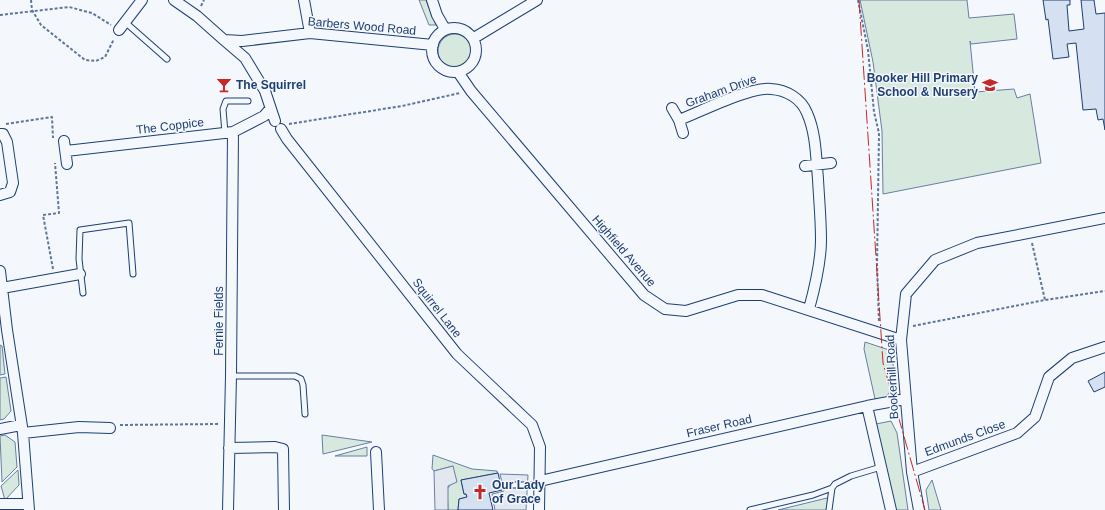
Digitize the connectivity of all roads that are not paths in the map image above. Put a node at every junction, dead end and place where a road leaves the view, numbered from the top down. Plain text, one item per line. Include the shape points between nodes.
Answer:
1 (142, 0) edge
2 (174, 0) edge
3 (304, 0) edge
4 (432, 0) edge
5 (537, 0) edge
6 (122, 26) joint
7 (445, 29) junction
8 (310, 33) junction
9 (474, 38) junction
10 (224, 40) junction
11 (432, 45) junction
12 (167, 59) dead end
13 (458, 72) junction
14 (248, 101) dead end
15 (672, 108) dead end
16 (270, 109) junction
17 (679, 120) junction
18 (229, 132) junction
19 (683, 133) dead end
20 (0, 134) edge
21 (64, 141) dead end
22 (66, 152) junction
23 (831, 163) dead end
24 (67, 164) dead end
25 (817, 164) junction
26 (805, 166) dead end
27 (0, 195) edge
28 (1105, 218) edge
29 (0, 271) edge
30 (80, 274) junction
31 (133, 274) dead end
32 (2, 288) junction
33 (83, 293) dead end
34 (809, 308) junction
35 (3, 331) edge
36 (901, 340) junction
37 (1105, 347) edge
38 (231, 376) junction
39 (905, 399) junction
40 (867, 406) junction
41 (305, 414) dead end
42 (110, 428) road end
43 (0, 429) edge
44 (22, 429) junction
45 (229, 448) junction
46 (376, 452) dead end
47 (881, 467) junction
48 (912, 472) junction
49 (540, 483) junction
50 (513, 485) dead end
51 (832, 488) junction
52 (0, 504) edge
53 (28, 507) edge
54 (228, 510) edge
55 (284, 510) edge
56 (379, 510) edge
57 (539, 510) edge
58 (750, 510) edge
59 (829, 510) edge
60 (890, 510) edge
61 (919, 510) edge

1 - 6 street
2 - 10 street, Squirrel Lane
3 - 8 street
4 - 7 street
5 - 9 street
6 - 12 lane
7 - 9 street via 461,28
7 - 11 street
8 - 10 street, Barbers Wood Road via 242,41
8 - 11 street, Barbers Wood Road
9 - 13 street via 476,55 466,69
10 - 16 street, Squirrel Lane via 245,58 265,92
11 - 13 street via 433,56 438,65 448,71
13 - 34 street, Highfield Avenue via 471,91 644,295 665,309 686,311 738,295 762,294
14 - 18 lane via 226,102 223,109
15 - 17 street, Graham Drive
16 - 18 street, The Coppice via 264,116
16 - 49 street, Squirrel Lane via 292,145 457,354 532,425 540,447
17 - 19 street, Graham Drive
17 - 25 street, Graham Drive via 754,91 770,88 785,92 797,98 807,112 813,129
18 - 22 street, The Coppice
18 - 38 street, Fernie Fields
20 - 27 street via 3,134 7,142 14,183 10,192
21 - 22 street
22 - 24 street
23 - 25 street
25 - 26 street
25 - 34 street, Graham Drive via 821,241 815,287
28 - 36 street, Bookerhill Road via 977,243 935,260 906,294
29 - 32 street
30 - 31 lane via 80,230 129,223
30 - 32 street
30 - 33 lane
32 - 35 street
34 - 36 street, Highfield Avenue
35 - 44 street
36 - 39 street, Bookerhill Road
37 - 48 street, Edmunds Close via 1072,358 1049,377 1034,417 1017,433
38 - 41 lane via 295,376 301,379
38 - 45 street, Fernie Fields
39 - 40 street, Fraser Road
39 - 48 street, Bookerhill Road
40 - 47 street
40 - 49 street, Fraser Road
42 - 44 street
43 - 44 street
44 - 53 street
45 - 54 street, Fernie Fields
45 - 55 street via 283,449
46 - 56 street
47 - 51 lane via 843,479
47 - 60 street
48 - 61 street, Bookerhill Road
49 - 50 lane
49 - 57 street, Squirrel Lane
51 - 58 lane
51 - 59 lane
52 - 53 street

